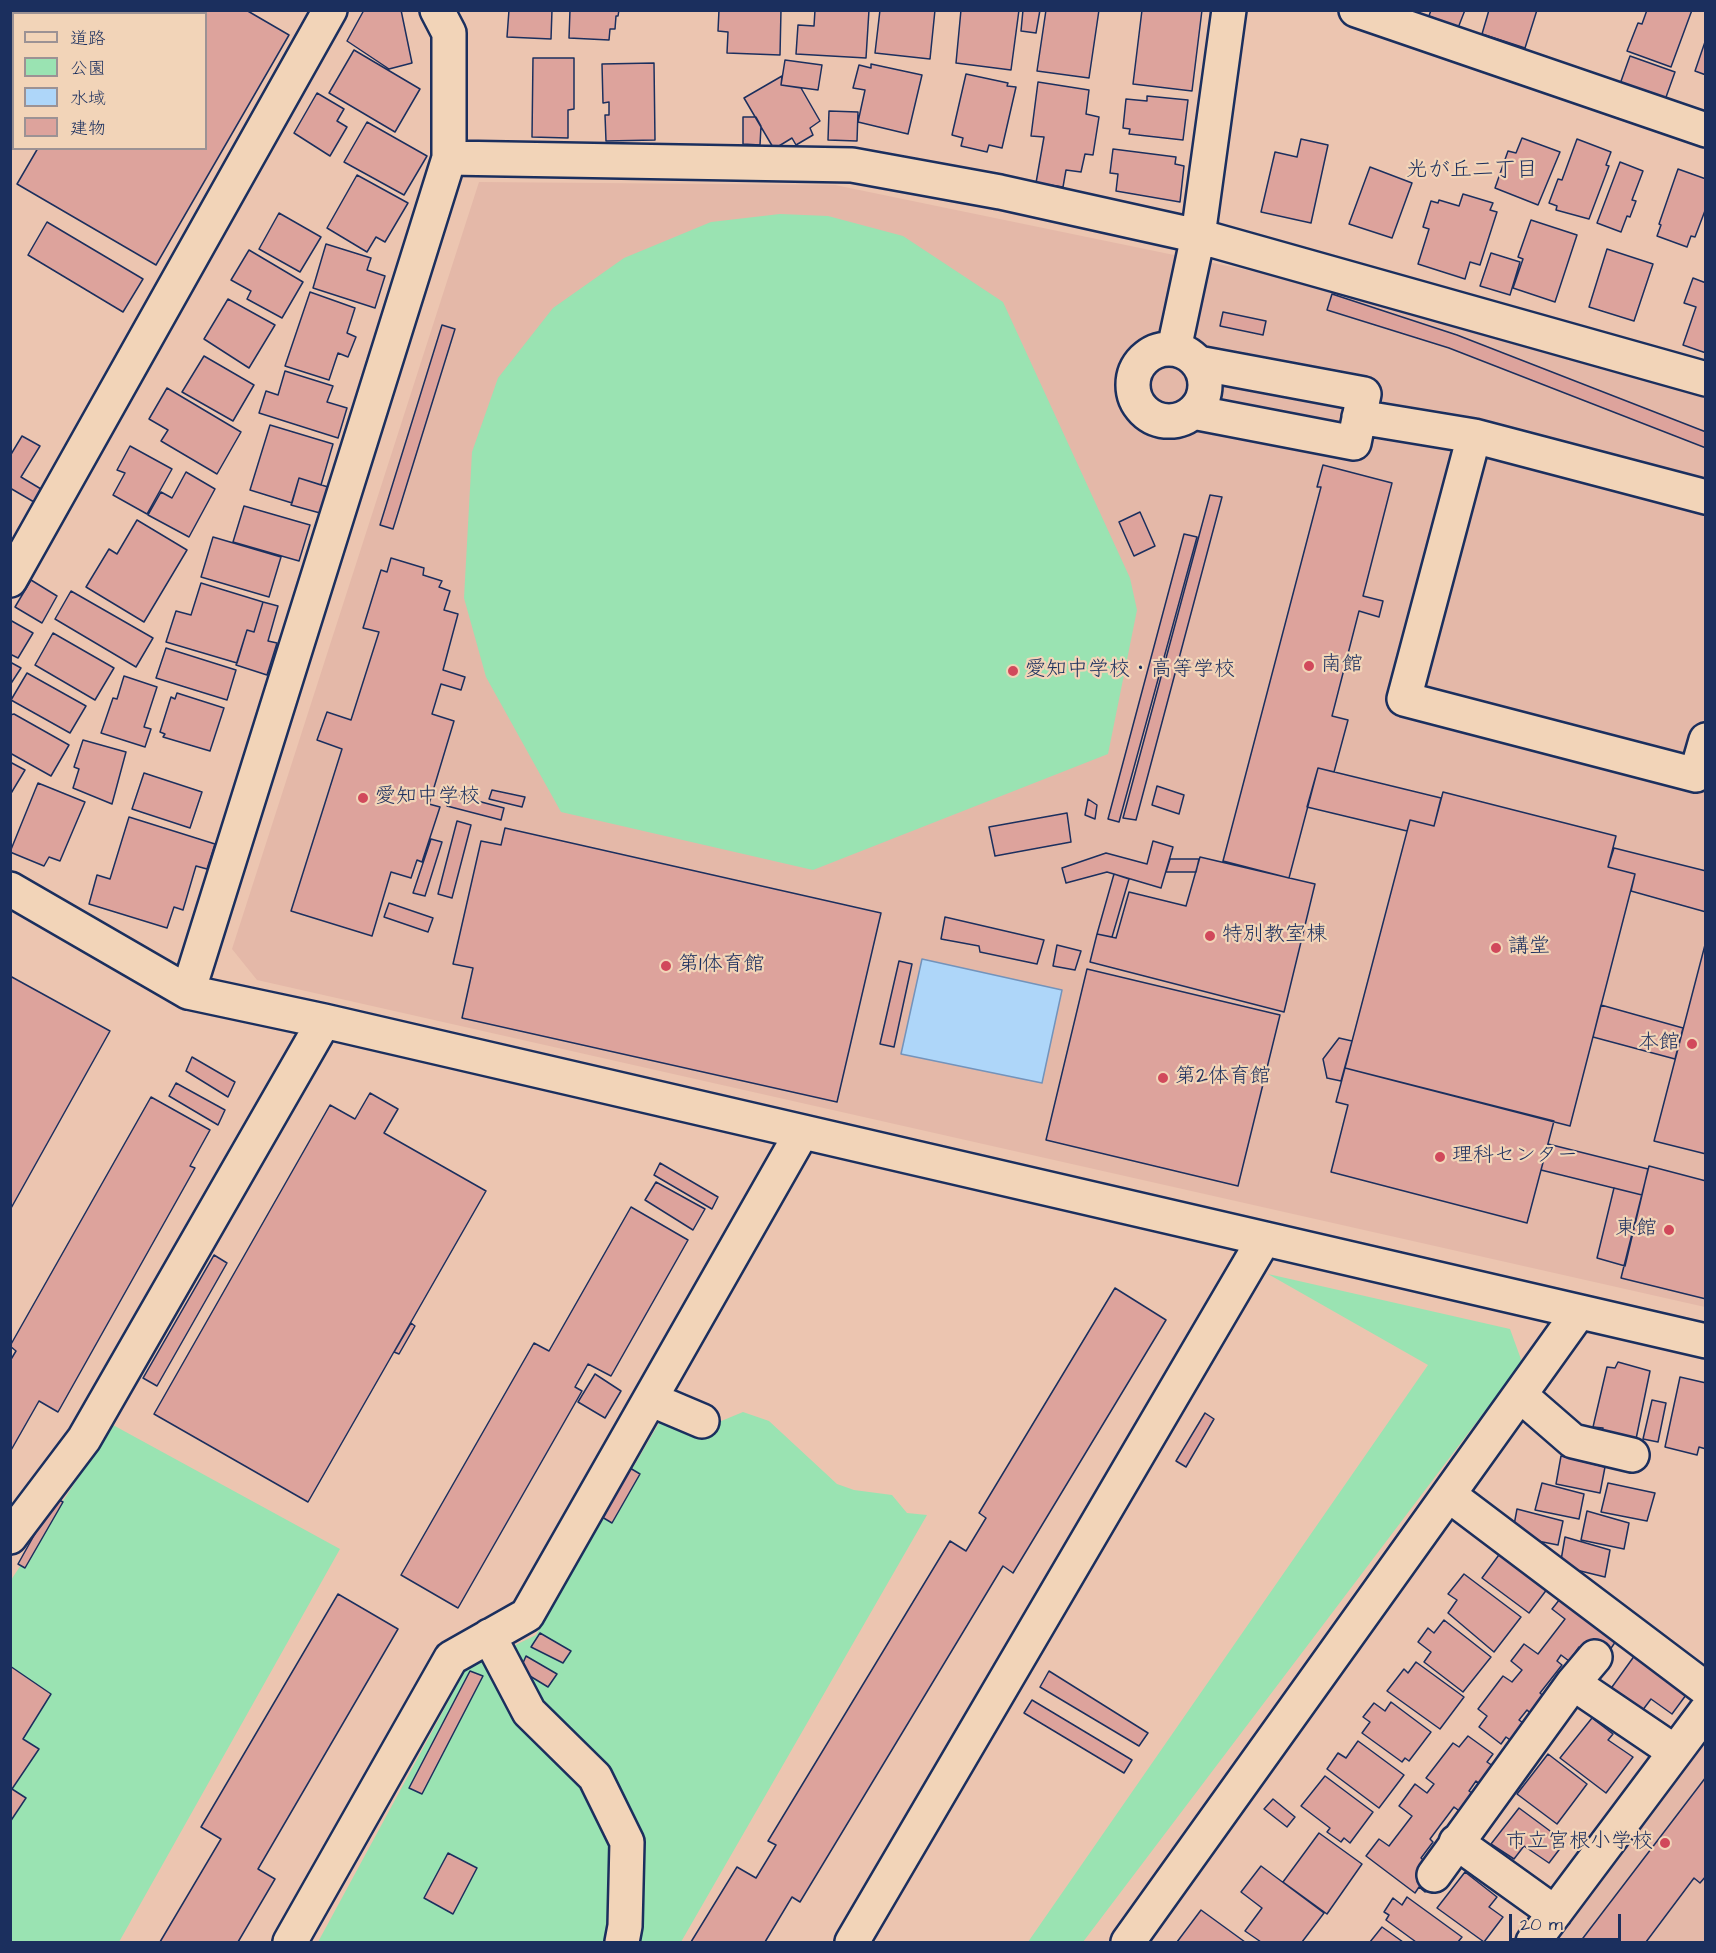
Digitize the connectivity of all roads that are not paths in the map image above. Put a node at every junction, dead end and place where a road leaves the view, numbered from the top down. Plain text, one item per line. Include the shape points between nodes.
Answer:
1 (330, 10) edge
2 (437, 10) edge
3 (1229, 10) edge
4 (1356, 10) edge
5 (1706, 130) edge
6 (449, 159) junction
7 (1198, 236) junction
8 (1186, 356) junction
9 (1706, 379) edge
10 (1193, 412) junction
11 (1359, 417) junction
12 (1474, 436) junction
13 (1706, 497) edge
14 (10, 580) edge
15 (1706, 740) edge
16 (10, 889) edge
17 (188, 992) junction
18 (324, 1021) junction
19 (802, 1132) junction
20 (1264, 1239) junction
21 (1579, 1312) junction
22 (1706, 1341) edge
23 (1520, 1395) junction
24 (650, 1399) junction
25 (702, 1421) dead end
26 (1632, 1455) dead end
27 (1449, 1495) junction
28 (10, 1537) edge
29 (489, 1636) junction
30 (1595, 1657) dead end
31 (1573, 1683) junction
32 (1706, 1689) edge
33 (1706, 1711) edge
34 (1675, 1752) junction
35 (1456, 1842) junction
36 (1434, 1875) dead end
37 (1555, 1913) junction
38 (290, 1942) edge
39 (622, 1942) edge
40 (852, 1942) edge
41 (1128, 1942) edge
42 (1533, 1942) edge

1 - 14 street
2 - 6 street via 449,33
3 - 7 street
4 - 5 street
6 - 7 street via 852,165 1000,192
6 - 17 street
7 - 8 street
7 - 9 street
8 - 10 street via 1204,375 1202,402
8 - 10 street via 1160,350 1146,357 1136,369 1132,384 1135,400 1155,419 1169,422
8 - 11 street via 1364,394
10 - 11 street via 1354,443
11 - 12 street
12 - 13 street
12 - 15 street via 1404,699 1696,775
16 - 17 street
17 - 18 street
18 - 19 street
18 - 28 street via 84,1439
19 - 20 street
19 - 24 street
20 - 21 street
20 - 40 street
21 - 22 street
21 - 23 street
23 - 26 street via 1573,1442
23 - 27 street
24 - 25 street
24 - 29 street via 527,1615
27 - 32 street
27 - 41 street
29 - 38 street via 452,1658
29 - 39 street via 529,1712 595,1777 627,1842 626,1926
30 - 31 street
31 - 34 street
31 - 35 street
33 - 34 street
34 - 37 street
35 - 36 street
35 - 37 street
37 - 42 street

